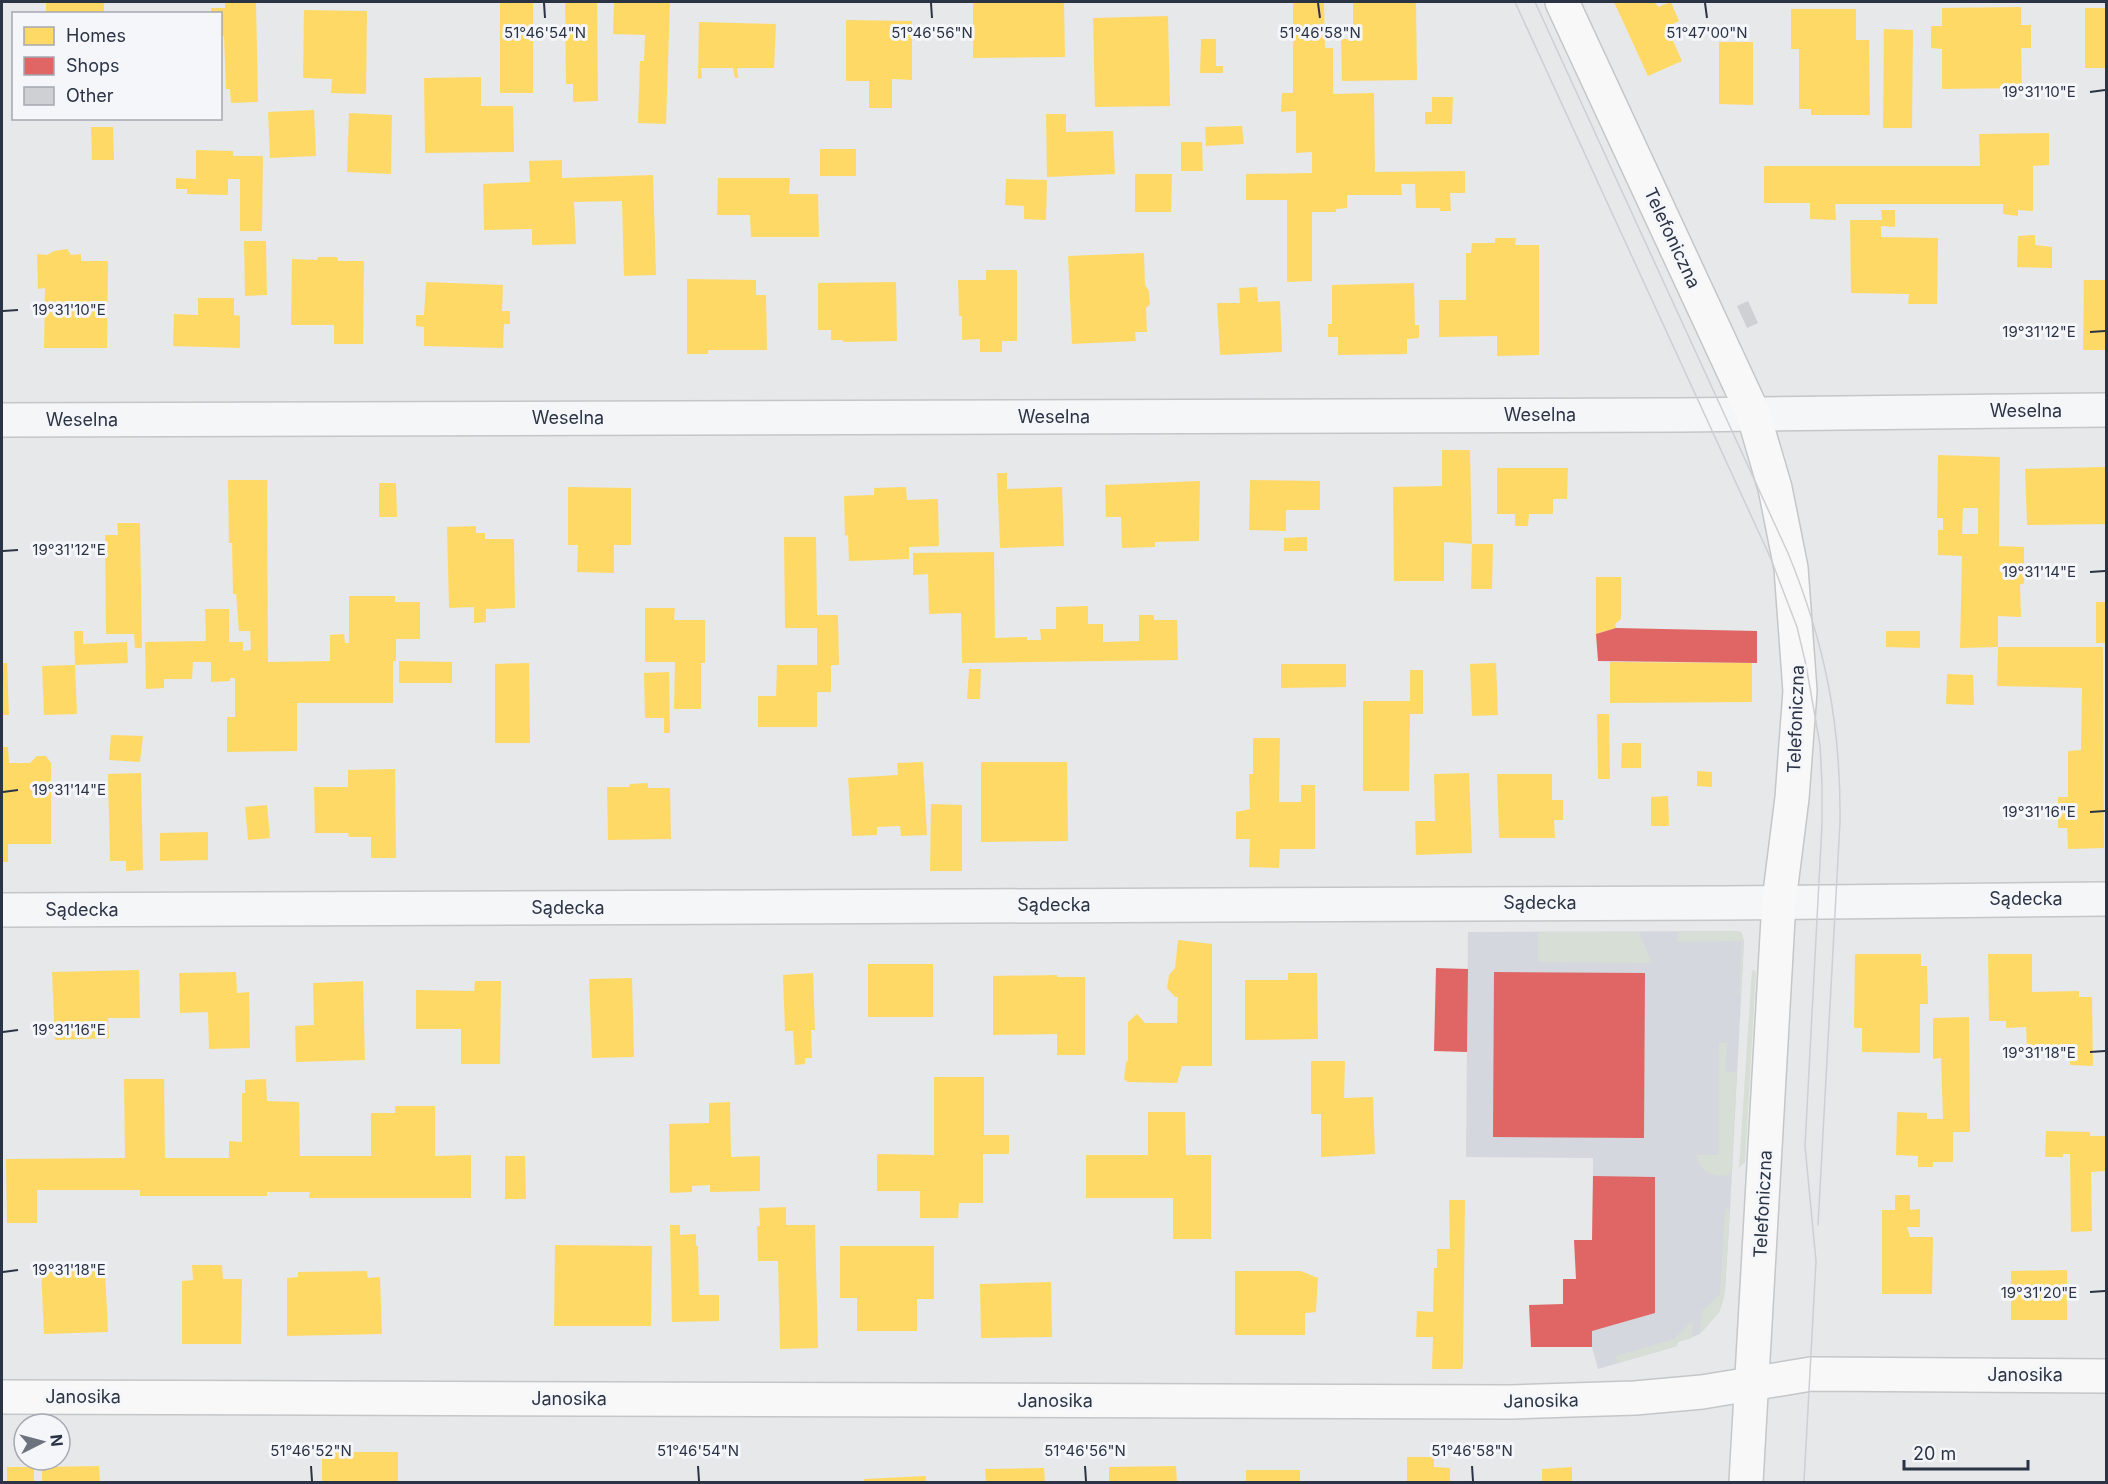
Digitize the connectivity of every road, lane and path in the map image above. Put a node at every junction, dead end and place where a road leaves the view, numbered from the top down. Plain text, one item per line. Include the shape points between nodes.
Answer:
1 (1562, 2) edge
2 (2106, 410) edge
3 (1753, 413) junction
4 (2, 420) edge
5 (2106, 899) edge
6 (1779, 902) junction
7 (2, 910) edge
8 (2106, 1376) edge
9 (1752, 1384) junction
10 (2, 1397) edge
11 (1746, 1482) edge

1 - 3 street, Telefoniczna
2 - 3 street, Weselna
3 - 4 street, Weselna
3 - 6 street, Telefoniczna via 1775,488 1791,568 1800,691
5 - 6 street, Sądecka
6 - 7 street, Sądecka
6 - 9 street, Telefoniczna
8 - 9 street, Janosika via 1810,1374
9 - 10 street, Janosika via 1635,1398 1512,1402
9 - 11 street, Telefoniczna

